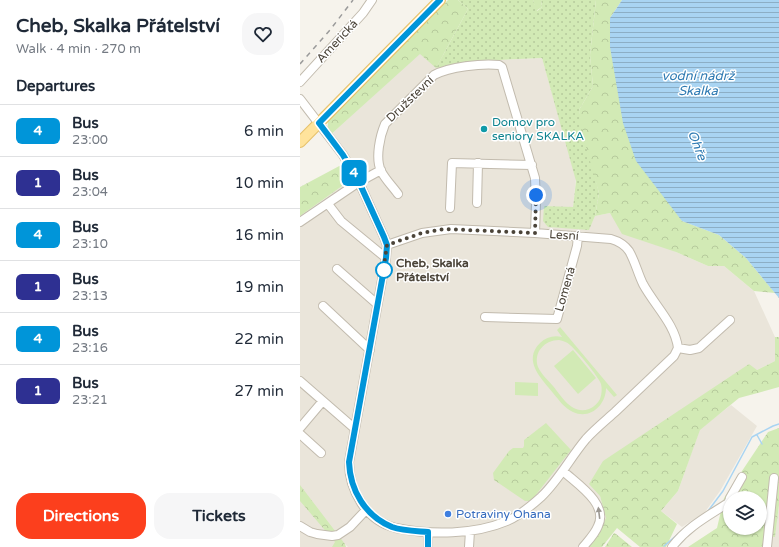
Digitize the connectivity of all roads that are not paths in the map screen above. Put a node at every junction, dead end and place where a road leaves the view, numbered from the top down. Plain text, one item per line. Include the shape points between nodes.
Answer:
1 (372, 0) edge
2 (440, 0) edge
3 (300, 82) edge
4 (300, 99) edge
5 (319, 123) junction
6 (300, 142) edge
7 (478, 163) junction
8 (532, 165) junction
9 (381, 170) junction
10 (359, 182) junction
11 (398, 194) dead end
12 (477, 203) dead end
13 (328, 204) junction
14 (450, 208) dead end
15 (300, 222) edge
16 (535, 233) junction
17 (578, 236) junction
18 (387, 245) junction
19 (386, 258) junction
20 (337, 269) dead end
21 (377, 304) junction
22 (323, 306) dead end
23 (485, 317) dead end
24 (730, 320) dead end
25 (678, 348) junction
26 (370, 350) junction
27 (300, 381) edge
28 (322, 402) junction
29 (300, 428) edge
30 (354, 428) junction
31 (300, 434) edge
32 (321, 453) dead end
33 (563, 471) junction
34 (742, 477) dead end
35 (774, 478) dead end
36 (734, 491) edge
37 (723, 506) edge
38 (366, 510) junction
39 (300, 526) edge
40 (470, 531) junction
41 (428, 532) junction
42 (428, 547) edge
43 (469, 547) edge
44 (583, 547) edge
45 (672, 547) edge
46 (767, 547) edge

1 - 3 street, Americká
2 - 5 main road
4 - 5 street
5 - 6 main road
5 - 10 street
7 - 8 street
7 - 12 street
7 - 14 street via 452,163
8 - 9 street, Družstevní via 502,67 495,64 453,68 434,75 385,124 379,148
8 - 16 street, Družstevní via 536,186
9 - 10 street
9 - 11 street
10 - 13 street
10 - 18 street
13 - 15 street
13 - 19 street via 342,220
16 - 17 street, Lesní
16 - 18 street, Lesní via 444,229 422,233
17 - 23 street, Lomená via 557,319
17 - 25 street, Lesní via 611,238 622,243 629,251 644,286 676,335
18 - 19 street
19 - 21 street
20 - 21 street
21 - 26 street
22 - 26 street
24 - 25 street via 699,348
25 - 33 street via 674,356 586,439
26 - 30 street
27 - 28 street
28 - 29 street
28 - 30 street
30 - 38 street via 349,469 354,490
31 - 32 street
33 - 40 street via 542,496 520,514 507,521
44 -> 33 street via 598,527 599,511 593,498
34 - 36 street
35 - 46 street
37 - 45 street via 691,527
38 - 39 street via 338,535 317,534
38 - 41 street via 393,527
40 - 41 street
40 - 43 street
41 - 42 street

